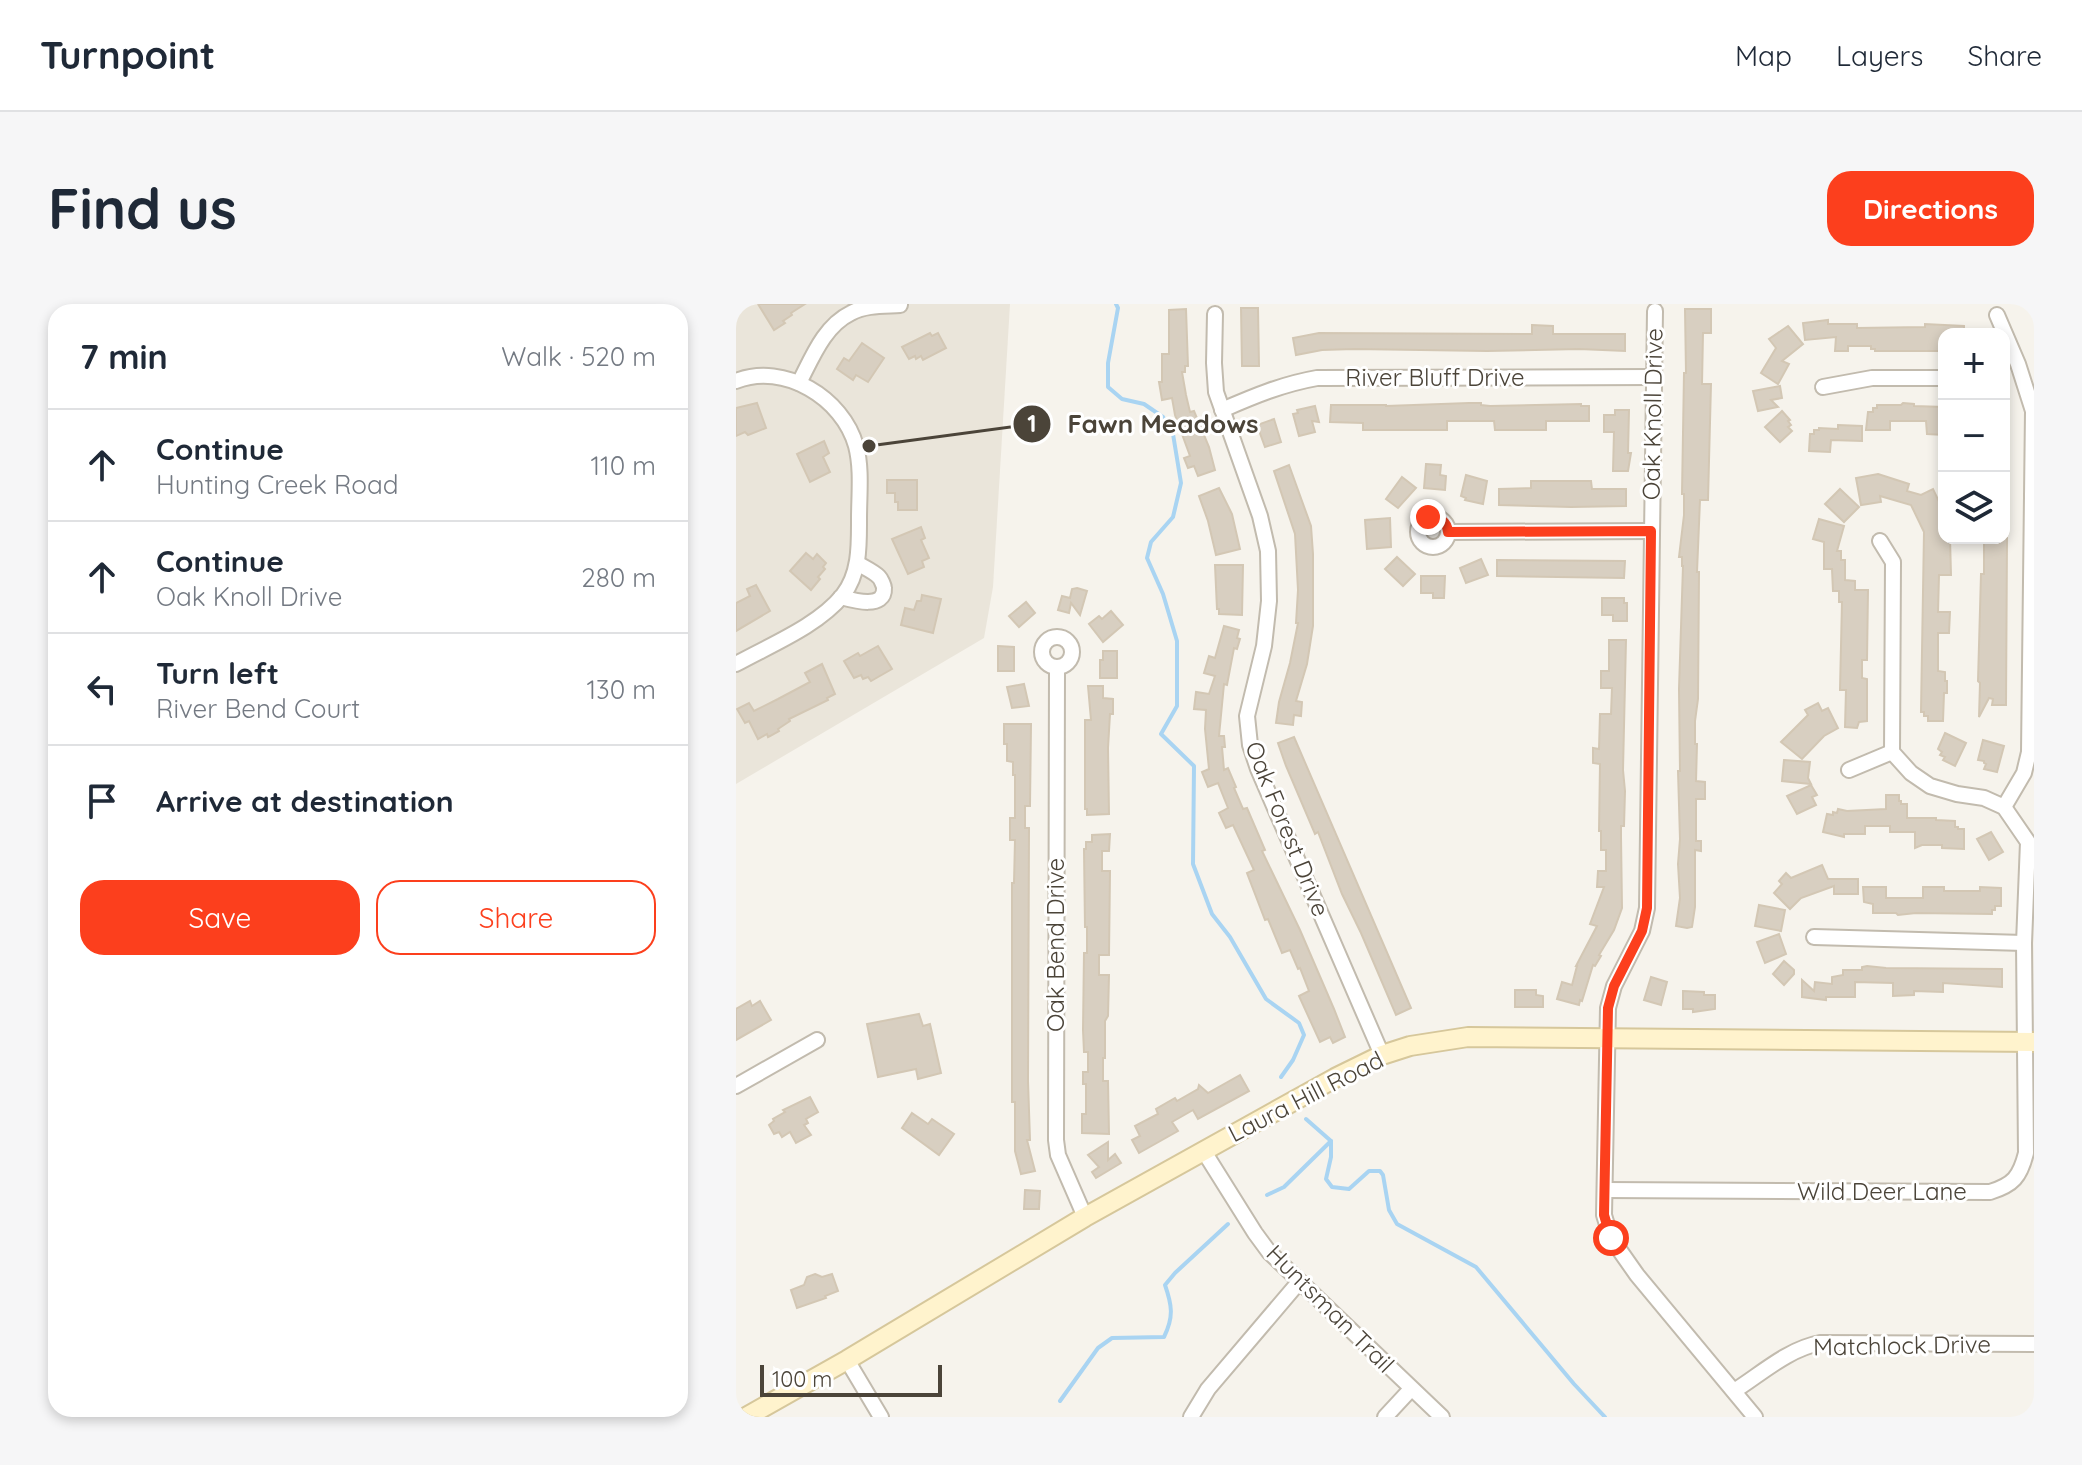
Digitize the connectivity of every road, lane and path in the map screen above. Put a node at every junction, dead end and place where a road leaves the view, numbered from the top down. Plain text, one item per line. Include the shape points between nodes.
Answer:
1 (900, 305) edge
2 (1655, 311) dead end
3 (1215, 314) dead end
4 (1997, 315) dead end
5 (2011, 367) edge
6 (1653, 377) junction
7 (1938, 378) edge
8 (736, 381) edge
9 (799, 383) junction
10 (1823, 387) dead end
11 (1222, 410) junction
12 (1651, 531) junction
13 (1448, 532) dead end
14 (1880, 541) dead end
15 (857, 563) junction
16 (841, 597) junction
17 (736, 664) edge
18 (1057, 667) dead end
19 (1892, 752) junction
20 (1849, 770) dead end
21 (2004, 807) junction
22 (1814, 937) dead end
23 (2024, 943) junction
24 (1607, 1037) junction
25 (817, 1040) dead end
26 (2030, 1042) edge
27 (1382, 1055) junction
28 (736, 1086) edge
29 (1203, 1150) junction
30 (1605, 1190) junction
31 (1085, 1217) junction
32 (1299, 1282) junction
33 (2034, 1344) edge
34 (847, 1360) junction
35 (1411, 1389) junction
36 (1734, 1391) junction
37 (746, 1417) edge
38 (881, 1417) edge
39 (1191, 1417) edge
40 (1385, 1417) edge
41 (1442, 1417) edge
42 (1755, 1417) edge

1 - 9 street via 868,307 839,321 823,338
2 - 6 street, Oak Knoll Drive
3 - 11 street, Oak Forest Drive via 1214,377
4 - 5 street
5 - 21 street via 2033,411 2029,752 2024,773
6 - 11 street, River Bluff Drive via 1317,378 1269,389
6 - 12 street, Oak Knoll Drive
7 - 10 street via 1872,378
8 - 9 street via 772,375
9 - 15 street via 828,401 856,443
11 - 27 street, Oak Forest Drive via 1268,551 1264,646 1247,716 1250,745
12 - 13 street
12 - 24 street, Oak Knoll Drive via 1647,908 1614,986
14 - 19 street via 1893,562
15 - 16 street
15 - 16 street via 879,576 883,595 869,602
16 - 17 street via 817,619
18 - 31 street, Oak Bend Drive via 1056,1140
19 - 20 street
19 - 21 street via 1930,786
21 - 23 street via 2028,842
22 - 23 street
23 - 26 street
24 - 26 main road, Laura Hill Road
24 - 27 main road, Laura Hill Road via 1468,1037
24 - 30 street, Oak Knoll Drive
25 - 28 street
26 - 30 street, Wild Deer Lane via 2026,1153 2007,1187 1990,1192
27 - 29 main road, Laura Hill Road
29 - 31 main road, Laura Hill Road
29 - 32 street, Huntsman Trail via 1255,1233
30 - 36 street, Oak Knoll Drive via 1604,1215 1611,1238
31 - 34 main road, Laura Hill Road
32 - 35 street, Huntsman Trail
32 - 39 street via 1208,1389
33 - 36 street, Matchlock Drive via 1820,1343 1791,1353
34 - 37 main road, Laura Hill Road
34 - 38 street
35 - 40 street
35 - 41 street, Huntsman Trail
36 - 42 street, Oak Knoll Drive

